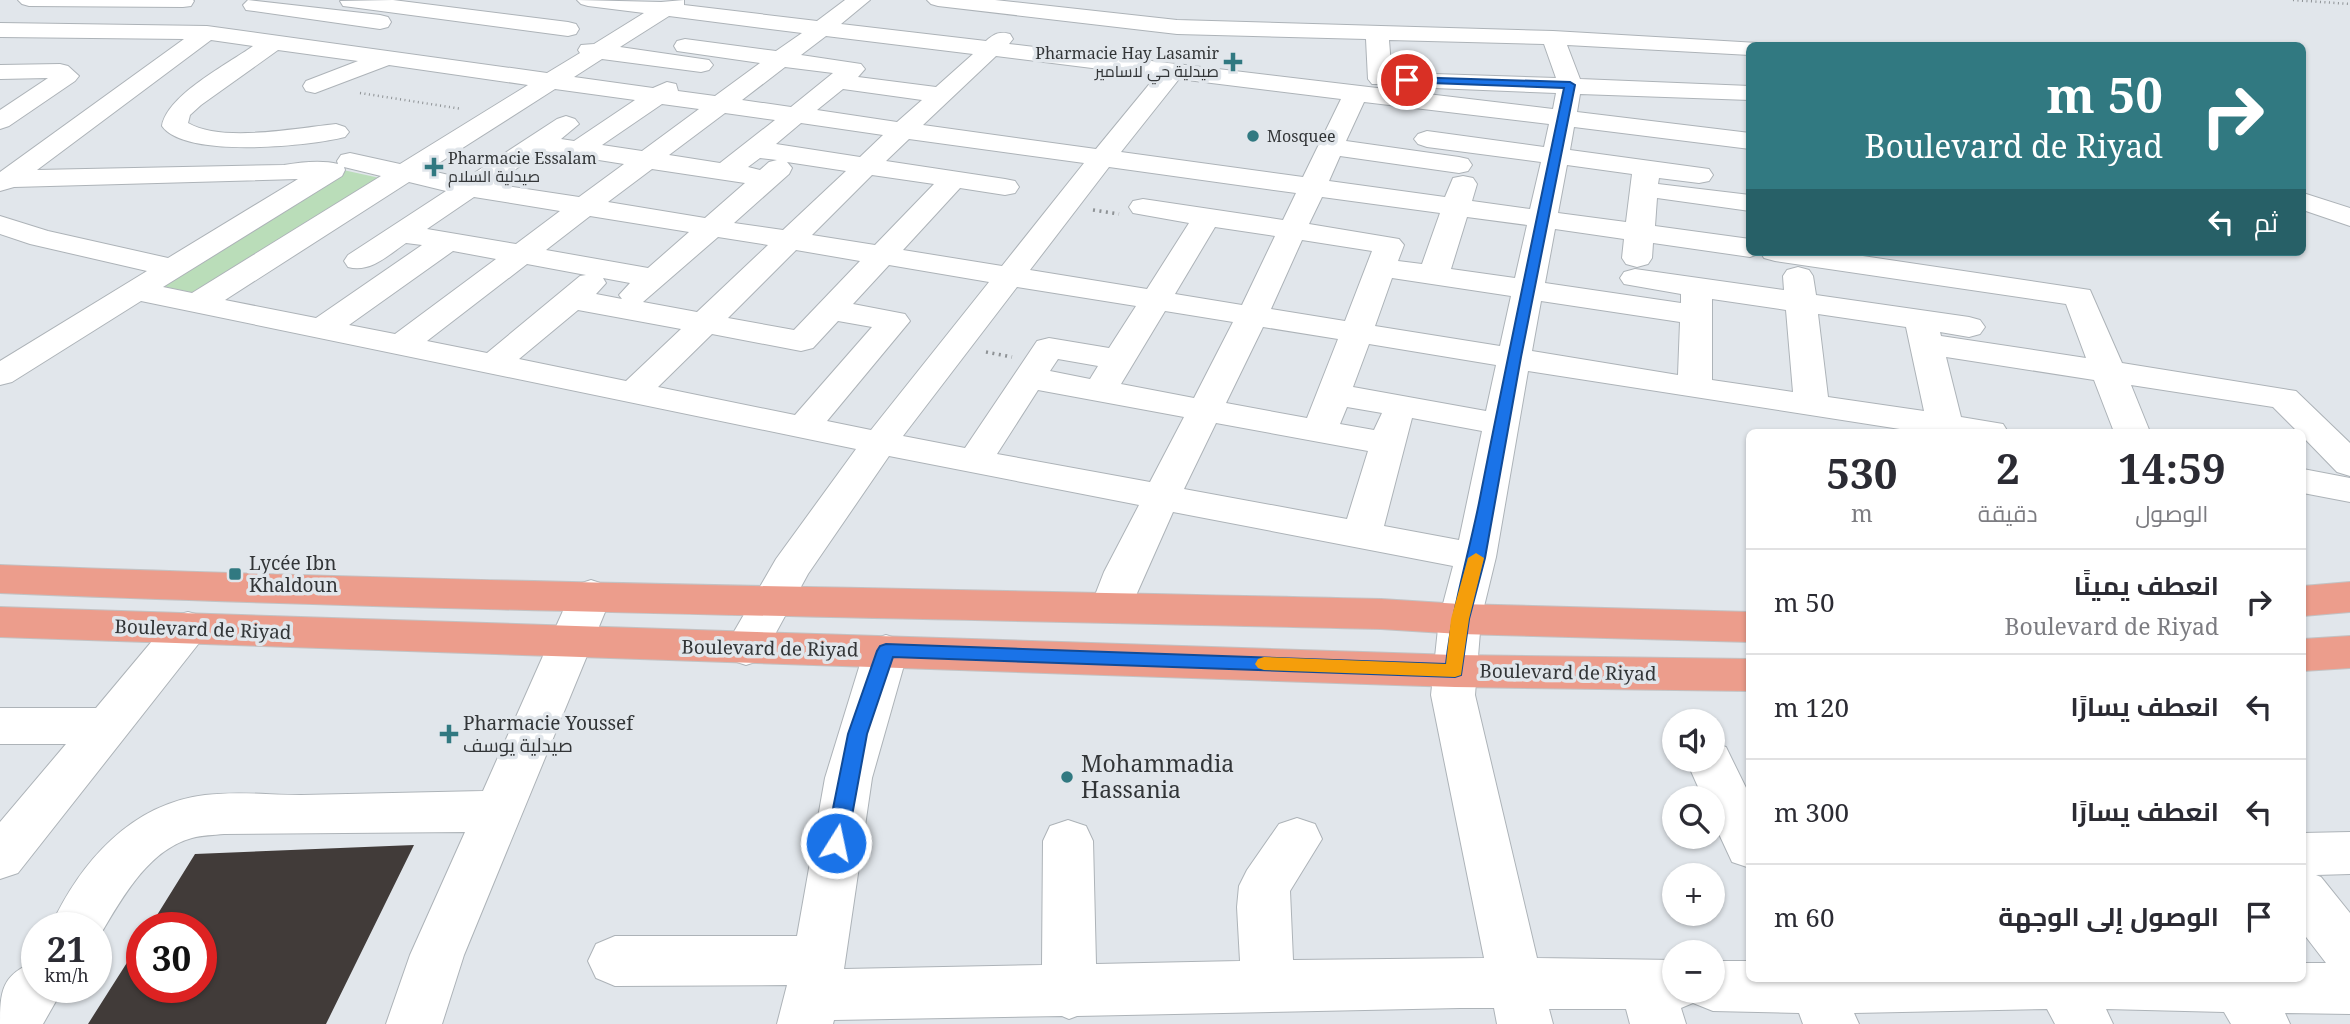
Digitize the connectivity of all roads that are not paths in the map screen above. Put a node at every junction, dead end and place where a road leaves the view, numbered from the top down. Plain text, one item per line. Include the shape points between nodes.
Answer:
1 (29, 0) edge
2 (497, 0) edge
3 (589, 0) edge
4 (859, 0) edge
5 (938, 0) edge
6 (185, 1) edge
7 (353, 1) edge
8 (260, 3) edge
9 (613, 3) junction
10 (673, 5) edge
11 (415, 9) junction
12 (1032, 11) junction
13 (323, 14) junction
14 (467, 16) junction
15 (727, 17) junction
16 (1204, 17) junction
17 (387, 23) junction
18 (529, 24) junction
19 (821, 28) junction
20 (568, 29) junction
21 (0, 30) edge
22 (124, 30) junction
23 (200, 32) junction
24 (1377, 32) junction
25 (1553, 38) junction
26 (924, 41) junction
27 (286, 43) junction
28 (492, 44) junction
29 (541, 44) junction
30 (685, 46) junction
31 (1726, 46) junction
32 (1746, 48) edge
33 (333, 50) junction
34 (990, 50) junction
35 (600, 52) junction
36 (387, 58) junction
37 (711, 58) junction
38 (781, 59) junction
39 (663, 60) junction
40 (896, 65) junction
41 (452, 67) junction
42 (1173, 70) junction
43 (0, 72) edge
44 (1746, 74) edge
45 (845, 75) junction
46 (552, 82) junction
47 (1570, 85) junction
48 (315, 86) junction
49 (1368, 86) junction
50 (947, 89) junction
51 (1746, 93) edge
52 (656, 97) junction
53 (1438, 104) junction
54 (720, 105) junction
55 (501, 115) junction
56 (794, 116) junction
57 (1562, 118) junction
58 (0, 121) edge
59 (566, 124) junction
60 (607, 130) junction
61 (902, 131) junction
62 (1699, 135) junction
63 (1746, 141) edge
64 (538, 143) junction
65 (1330, 147) junction
66 (579, 149) junction
67 (754, 149) junction
68 (1037, 149) junction
69 (1424, 149) junction
70 (793, 155) junction
71 (1471, 156) junction
72 (1555, 156) junction
73 (333, 158) junction
74 (1101, 158) junction
75 (648, 160) junction
76 (866, 166) junction
77 (1169, 167) junction
78 (726, 172) junction
79 (393, 173) junction
80 (767, 178) junction
81 (954, 179) junction
82 (1645, 179) junction
83 (4, 182) edge
84 (1700, 186) junction
85 (1005, 187) junction
86 (1312, 187) junction
87 (469, 188) junction
88 (1746, 201) edge
89 (933, 202) junction
90 (2306, 202) edge
91 (585, 207) junction
92 (1456, 208) junction
93 (2350, 217) edge
94 (1542, 219) junction
95 (1, 227) edge
96 (712, 227) junction
97 (1200, 228) junction
98 (1292, 230) junction
99 (401, 233) junction
100 (1640, 233) junction
101 (792, 240) junction
102 (448, 242) junction
103 (286, 247) junction
104 (1746, 247) edge
105 (521, 255) junction
106 (885, 255) junction
107 (1385, 256) junction
108 (1790, 256) edge
109 (1828, 256) edge
110 (339, 257) junction
111 (1438, 264) junction
112 (1933, 264) edge
113 (172, 268) junction
114 (408, 270) junction
115 (608, 270) junction
116 (1011, 275) junction
117 (655, 278) junction
118 (1972, 281) junction
119 (1527, 290) junction
120 (135, 291) junction
121 (1634, 291) junction
122 (1156, 298) junction
123 (572, 299) junction
124 (1696, 301) junction
125 (1801, 302) junction
126 (197, 304) junction
127 (621, 308) junction
128 (831, 310) junction
129 (1253, 314) junction
130 (704, 323) junction
131 (323, 329) junction
132 (1357, 331) junction
133 (1923, 332) junction
134 (801, 341) junction
135 (1990, 342) junction
136 (401, 345) junction
137 (867, 353) junction
138 (1514, 357) junction
139 (1118, 360) junction
140 (493, 364) junction
141 (2108, 372) junction
142 (1, 373) edge
143 (1030, 378) junction
144 (1695, 388) junction
145 (1100, 391) junction
146 (633, 393) junction
147 (1334, 394) junction
148 (1399, 406) junction
149 (1206, 410) junction
150 (1833, 416) edge
151 (1501, 425) junction
152 (1945, 425) junction
153 (804, 426) junction
154 (1971, 429) edge
155 (2131, 429) edge
156 (1320, 431) junction
157 (880, 443) junction
158 (1389, 444) junction
159 (974, 461) junction
160 (2350, 464) edge
161 (2306, 482) edge
162 (2350, 490) edge
163 (1163, 498) junction
164 (1362, 536) junction
165 (1476, 558) junction
166 (0, 579) edge
167 (591, 595) junction
168 (2350, 597) edge
169 (770, 600) junction
170 (2306, 601) edge
171 (1111, 608) junction
172 (1460, 619) junction
173 (0, 622) edge
174 (188, 627) junction
175 (1746, 627) edge
176 (572, 643) junction
177 (746, 649) junction
178 (886, 651) junction
179 (2350, 652) edge
180 (2306, 655) edge
181 (1455, 671) junction
182 (1746, 675) edge
183 (0, 726) edge
184 (109, 726) junction
185 (1715, 772) edge
186 (497, 811) junction
187 (1297, 839) dead end
188 (1746, 839) edge
189 (1068, 841) dead end
190 (2350, 853) edge
191 (2306, 854) edge
192 (0, 858) edge
193 (2306, 897) edge
194 (86, 912) edge
195 (2350, 953) edge
196 (615, 961) dead end
197 (1725, 987) edge
198 (1268, 988) junction
199 (2350, 989) edge
200 (812, 993) edge
201 (1069, 993) junction
202 (2093, 993) edge
203 (1820, 997) edge
204 (1660, 998) edge
205 (25, 1003) edge
206 (1520, 1003) edge
207 (2250, 1005) edge
208 (11, 1024) edge
209 (414, 1024) edge

1 - 6 street
2 - 14 street
3 - 9 street
4 - 19 street
5 - 12 street
6 - 22 street
7 - 11 street
7 - 13 street
8 - 13 street
8 - 23 street
9 - 10 street
9 - 20 street
10 - 15 street
10 - 35 street
11 - 14 street
11 - 17 street
12 - 16 street via 1153,26
12 - 34 street
13 - 17 street
14 - 18 street
14 - 36 street
15 - 19 street
15 - 30 street
16 - 24 street
16 - 42 street
16 - 42 street
17 - 33 street
18 - 20 street
18 - 28 street
19 - 26 street
19 - 38 street
20 - 29 street
21 - 22 street
22 - 23 street
23 - 27 street
23 - 83 street
24 - 25 street
24 - 49 street
25 - 31 street
25 - 47 street
26 - 34 street
26 - 40 street
27 - 33 street
27 - 48 street
27 - 73 street via 192,100 175,125 186,134 264,138
28 - 29 street
28 - 41 street
29 - 35 street
30 - 37 street
30 - 39 street
31 - 32 street
31 - 44 street
33 - 36 street
34 - 42 street
34 - 50 street
35 - 39 street
35 - 46 street
36 - 41 street
36 - 48 street
37 - 38 street
37 - 39 street
37 - 52 street
38 - 45 street
38 - 54 street
40 - 45 street
40 - 50 street
41 - 46 street
42 - 49 street
42 - 74 street
43 - 58 street via 60,71 66,76
45 - 50 street
45 - 56 street
46 - 52 street
46 - 55 street
47 - 49 street
47 - 51 street
47 - 57 street
48 - 73 street
49 - 53 street
49 - 65 street
50 - 61 street
52 - 54 street
52 - 60 street
53 - 57 street
53 - 69 street
54 - 56 street
54 - 75 street
55 - 59 street
55 - 79 street
56 - 61 street
56 - 67 street
57 - 62 street
57 - 72 street
59 - 60 street
59 - 64 street
60 - 66 street
61 - 68 street
61 - 76 street
62 - 63 street
62 - 84 street
64 - 66 street
64 - 87 street
65 - 69 street
65 - 86 street
66 - 75 street
67 - 70 street
67 - 78 street
68 - 74 street
68 - 85 street
69 - 71 street
70 - 76 street
70 - 80 street
71 - 72 street
71 - 92 street
72 - 82 street
72 - 94 street
73 - 79 street
73 - 83 street via 284,173
73 - 113 street via 275,205
74 - 77 street
74 - 116 street
75 - 78 street
75 - 91 street
76 - 81 street
76 - 101 street
77 - 86 street
77 - 97 street via 1143,207
78 - 80 street
79 - 87 street
79 - 103 street
80 - 96 street
81 - 85 street
81 - 89 street
82 - 84 street
82 - 100 street
84 - 88 street
85 - 89 street via 985,209
86 - 92 street
86 - 98 street
87 - 91 street
87 - 99 street
89 - 106 street
90 - 93 street
91 - 96 street
91 - 105 street
92 - 94 street
92 - 111 street
94 - 100 street
94 - 119 street
95 - 113 street
96 - 101 street
96 - 117 street
97 - 98 street
97 - 122 street
98 - 107 street
98 - 129 street
99 - 102 street
99 - 110 street
100 - 104 street
100 - 121 street
101 - 106 street
101 - 130 street
102 - 105 street
102 - 114 street
103 - 110 street
103 - 126 street
105 - 115 street
105 - 136 street
106 - 116 street
106 - 128 street
107 - 111 street
107 - 132 street
108 - 125 street
109 - 112 street
110 - 114 street
111 - 119 street
112 - 118 street
113 - 120 street
114 - 131 street
115 - 117 street
115 - 123 street
116 - 122 street
116 - 157 street
117 - 127 street
118 - 135 street
118 - 141 street via 2079,297
119 - 121 street
119 - 138 street
120 - 126 street
120 - 142 street
121 - 124 street
122 - 129 street
122 - 139 street
123 - 127 street
123 - 140 street
124 - 125 street
124 - 144 street
125 - 133 street
125 - 150 street
126 - 131 street
127 - 130 street
128 - 134 street
128 - 137 street via 894,321
129 - 132 street
129 - 149 street
130 - 134 street
130 - 146 street
131 - 136 street
132 - 138 street
132 - 147 street
133 - 135 street
133 - 152 street
134 - 137 street
135 - 141 street
136 - 140 street
137 - 153 street
138 - 144 street
138 - 151 street
139 - 143 street via 1049,348
139 - 145 street
140 - 146 street
141 - 155 street
141 - 160 street via 2284,398
143 - 145 street
143 - 159 street
144 - 150 street
145 - 149 street
146 - 153 street
147 - 148 street
147 - 156 street
148 - 151 street
148 - 158 street
149 - 156 street
149 - 163 street
150 - 152 street
151 - 165 street
152 - 154 street
153 - 157 street
156 - 158 street
157 - 159 street
157 - 169 street
158 - 164 street
159 - 163 street
161 - 162 street
163 - 164 street
163 - 171 street via 1124,572
164 - 165 street
165 - 172 street
166 - 167 main road via 327,592
167 - 169 main road
167 - 176 street
168 - 170 main road
169 - 171 main road
169 - 177 street
171 - 172 main road
172 - 175 main road
172 - 181 street
173 - 174 main road, Boulevard de Riyad
174 - 176 main road, Boulevard de Riyad
174 - 184 street
176 - 177 main road, Boulevard de Riyad
176 - 186 street
177 - 178 main road, Boulevard de Riyad
178 - 181 main road, Boulevard de Riyad
178 - 200 street via 858,734
179 - 180 main road
181 - 182 main road, Boulevard de Riyad
181 - 206 street via 1453,695
183 - 184 street
184 - 192 street
185 - 188 street
186 - 194 street via 223,814 188,819 164,827 136,847
186 - 209 street via 437,955
187 - 198 street via 1265,886
189 - 201 street
190 - 191 street
193 - 195 street
196 - 200 street
197 - 203 street
198 - 201 street
198 - 206 street
199 - 207 street
200 - 201 street
202 - 203 street
202 - 207 street
204 - 206 street
205 - 208 street

